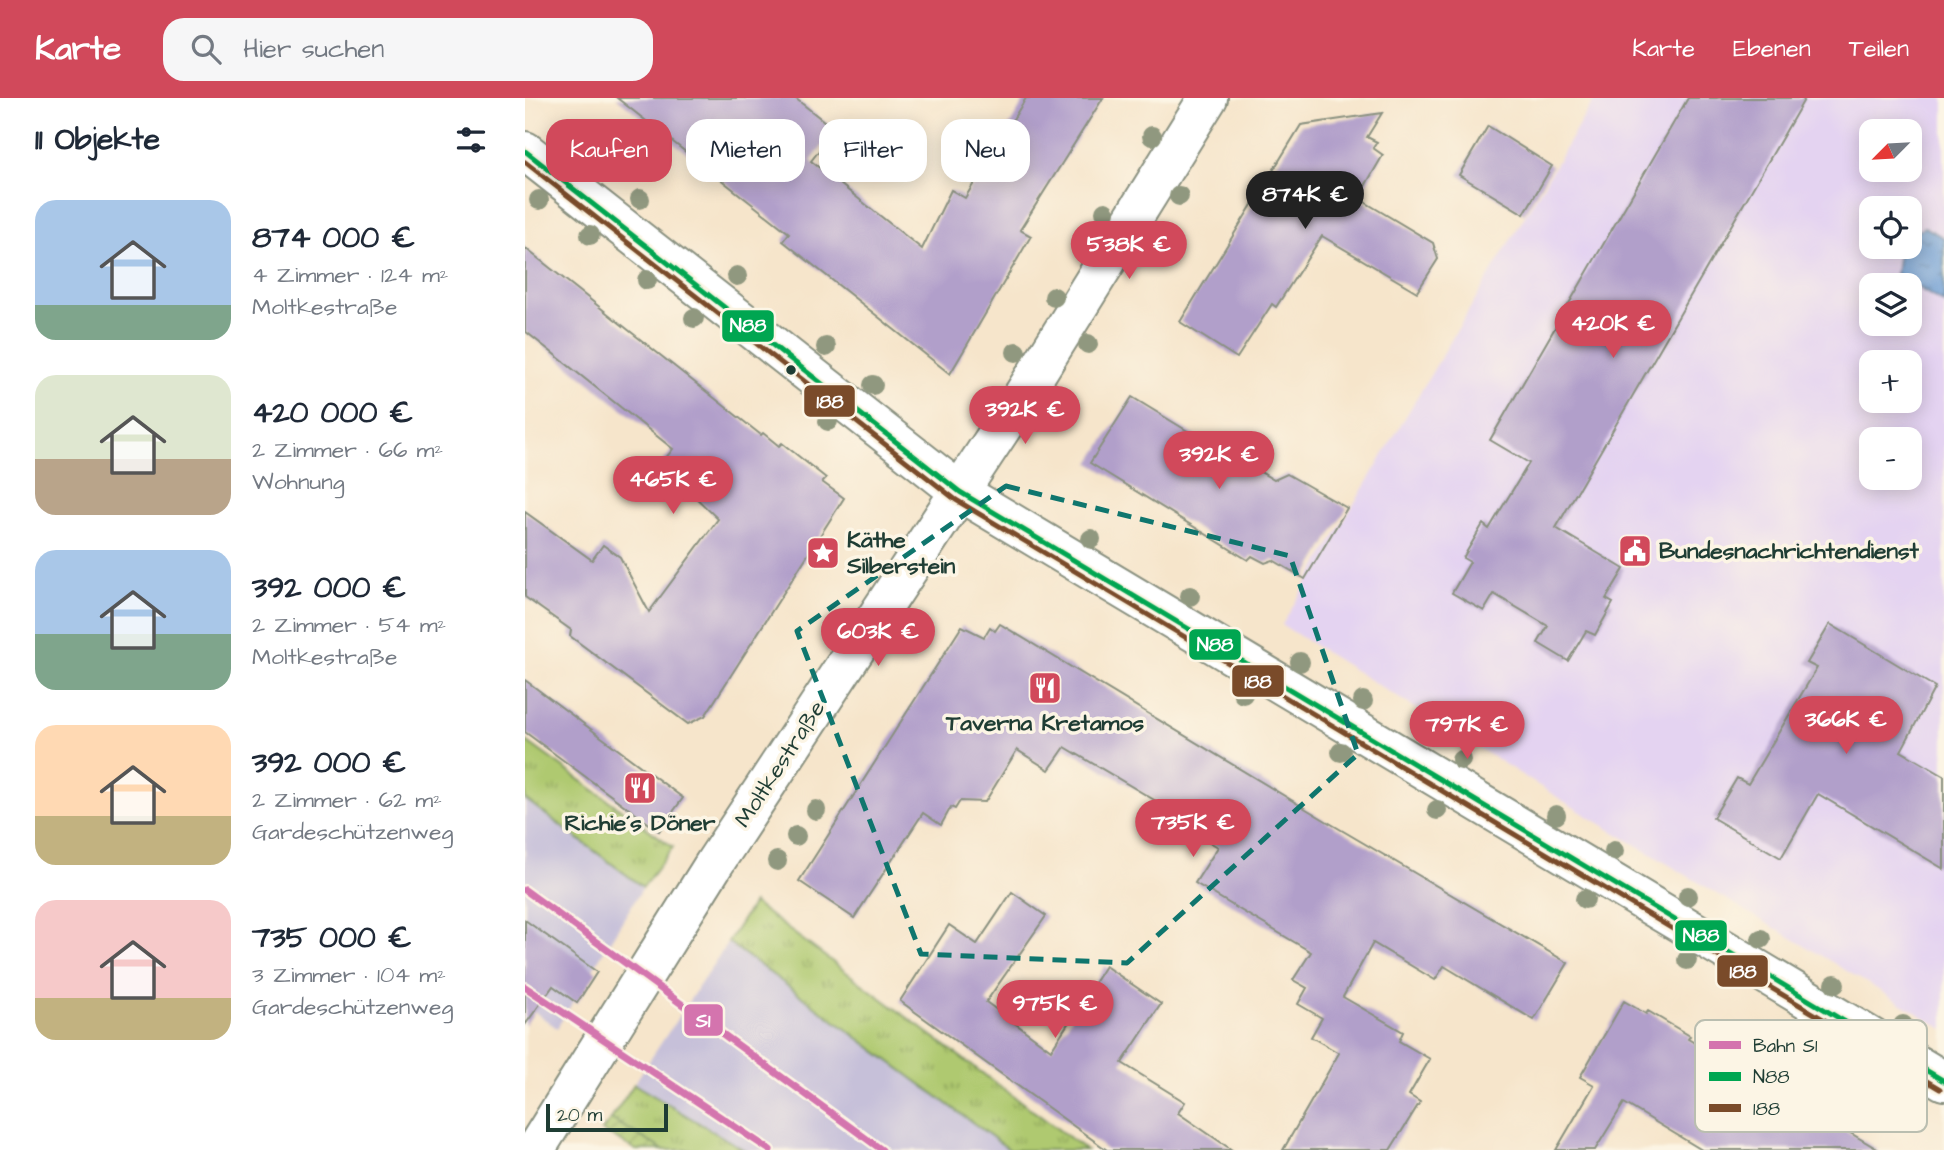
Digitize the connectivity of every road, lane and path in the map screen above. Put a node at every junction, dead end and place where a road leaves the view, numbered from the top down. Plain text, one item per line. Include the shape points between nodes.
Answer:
1 (1208, 98) edge
2 (525, 151) edge
3 (960, 492) junction
4 (1842, 1020) edge
5 (1927, 1071) edge
6 (1944, 1081) edge
7 (534, 1150) edge

1 - 3 street, Moltkestraße
2 - 3 street
3 - 4 street
3 - 7 street, Moltkestraße via 714,864
5 - 6 street

